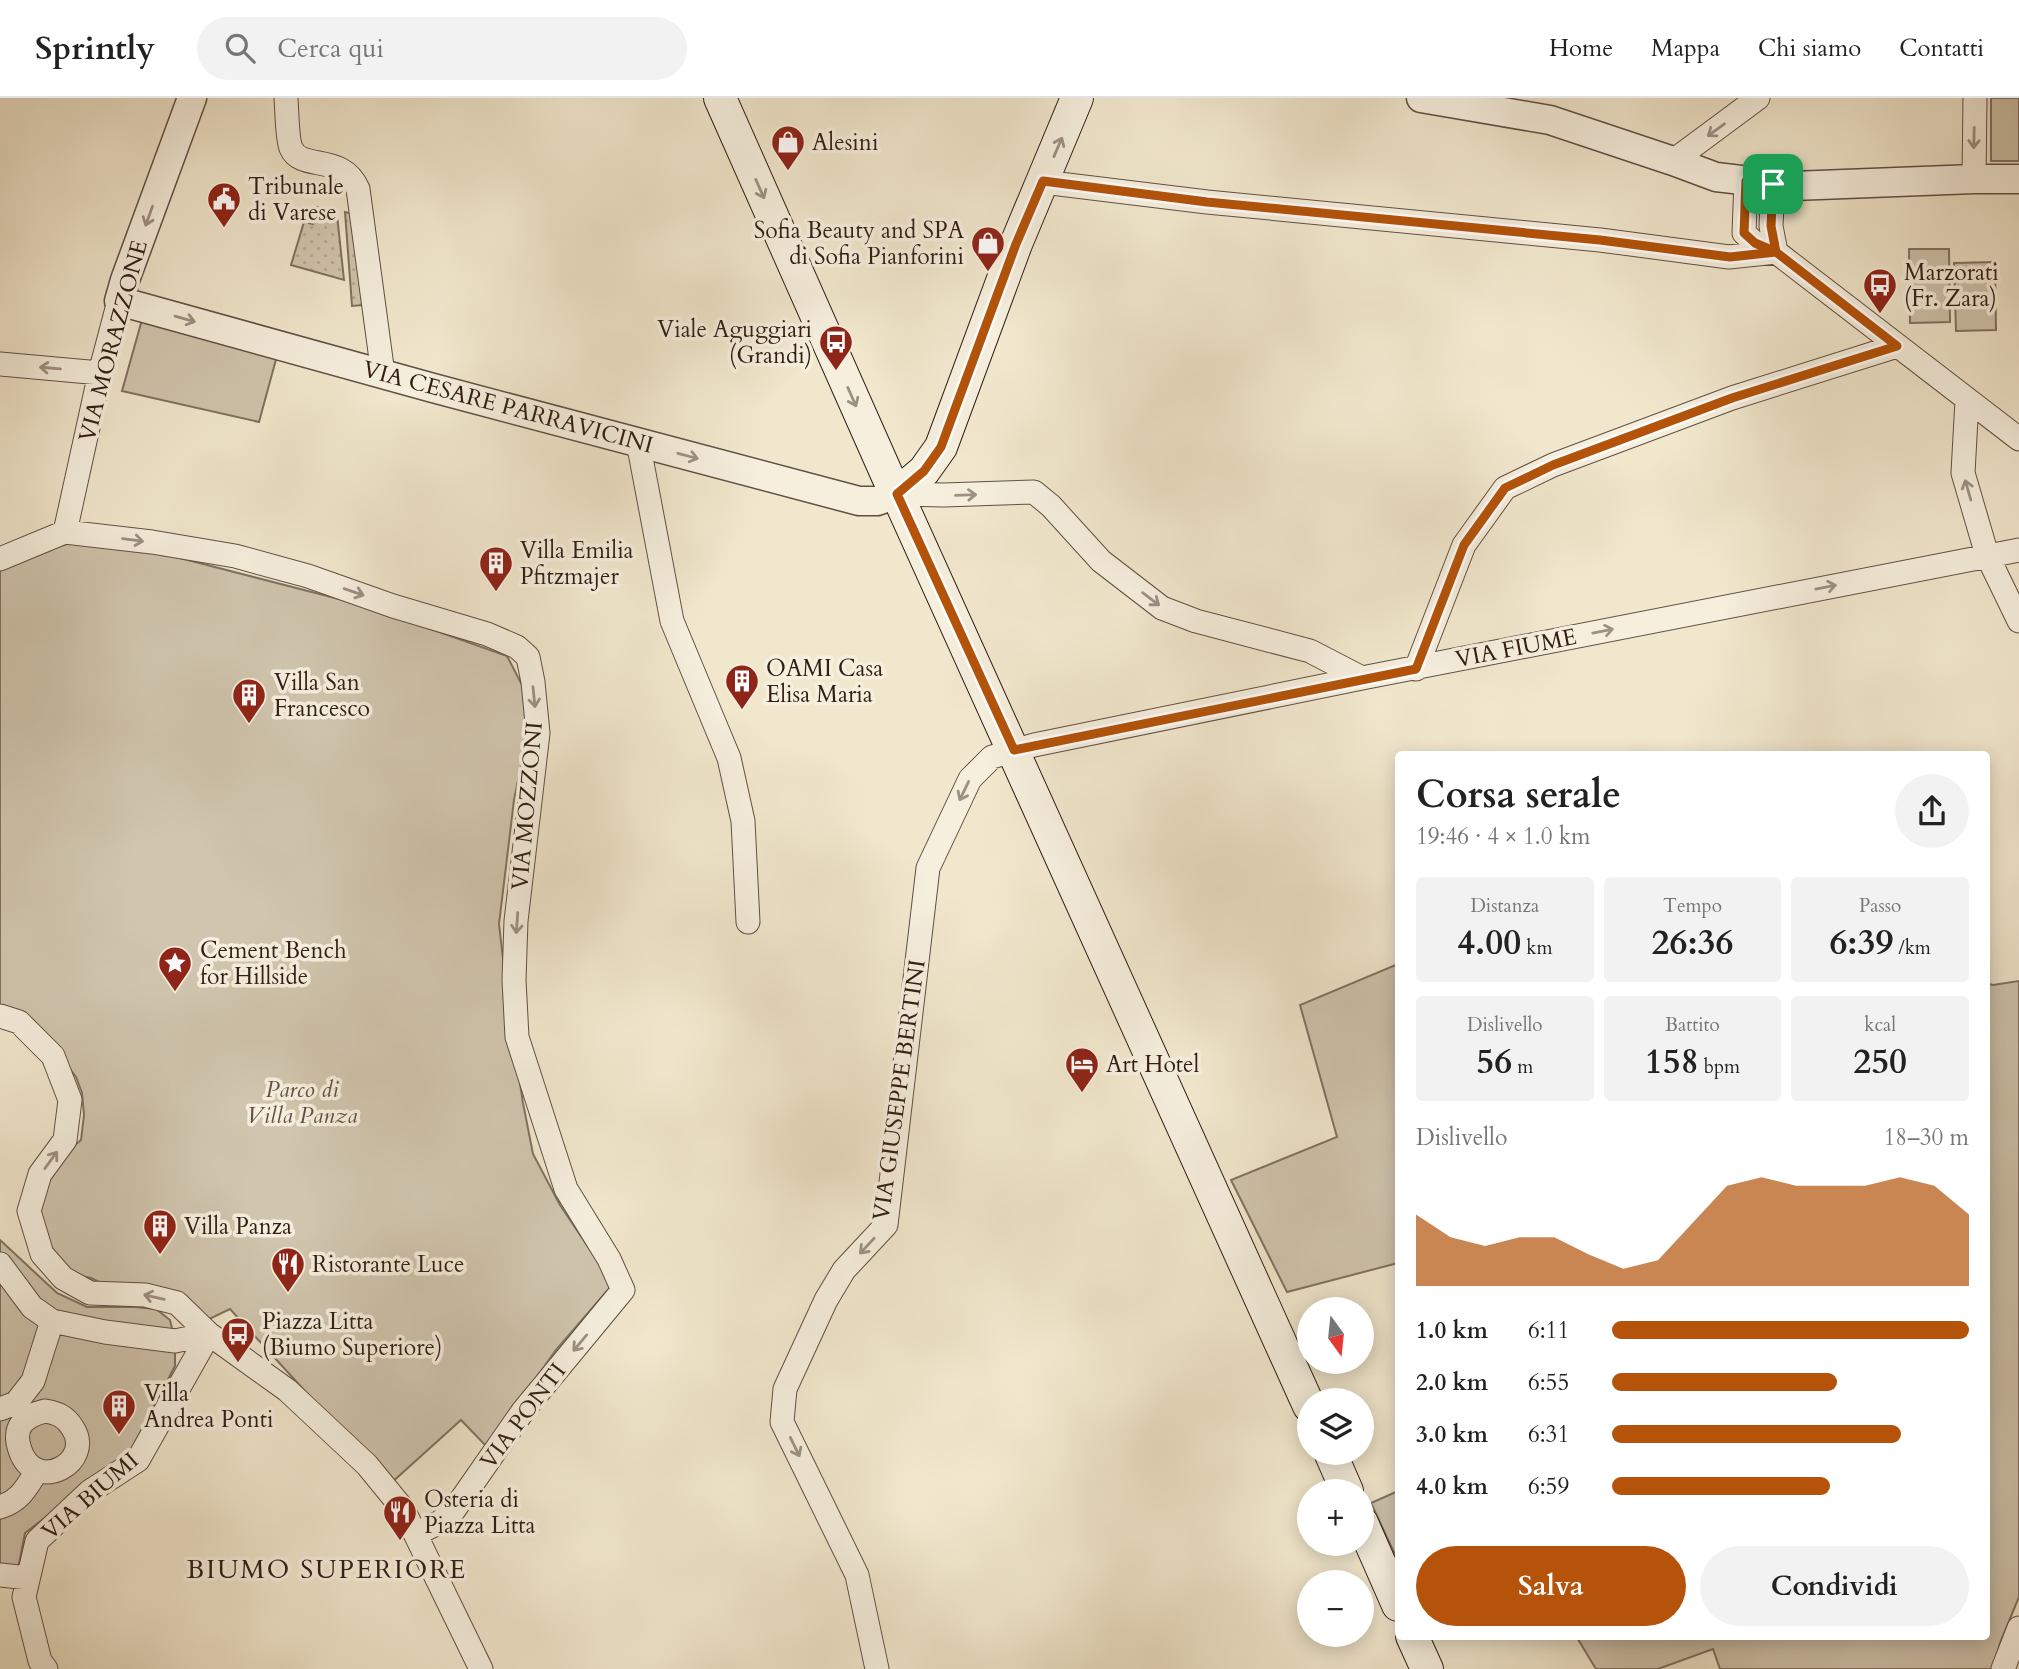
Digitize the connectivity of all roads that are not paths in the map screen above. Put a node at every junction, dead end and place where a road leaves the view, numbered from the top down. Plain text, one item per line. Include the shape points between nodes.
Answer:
1 (192, 98) edge
2 (285, 98) edge
3 (292, 98) edge
4 (720, 98) edge
5 (1077, 98) edge
6 (1421, 98) edge
7 (1758, 98) edge
8 (1975, 98) edge
9 (1673, 160) junction
10 (1974, 178) junction
11 (2019, 179) edge
12 (1043, 181) junction
13 (1746, 181) junction
14 (1773, 184) junction
15 (1776, 252) junction
16 (119, 301) junction
17 (1897, 346) junction
18 (0, 364) edge
19 (100, 373) junction
20 (383, 374) junction
21 (1968, 400) junction
22 (2019, 439) edge
23 (638, 442) junction
24 (897, 494) junction
25 (65, 532) junction
26 (2019, 550) edge
27 (1987, 555) junction
28 (0, 559) edge
29 (2019, 621) edge
30 (1416, 669) junction
31 (1362, 678) junction
32 (1014, 750) junction
33 (748, 922) dead end
34 (0, 1016) edge
35 (0, 1264) edge
36 (623, 1290) joint
37 (52, 1321) junction
38 (209, 1334) junction
39 (1301, 1388) edge
40 (0, 1409) edge
41 (9, 1431) edge
42 (37, 1471) junction
43 (0, 1507) edge
44 (416, 1534) junction
45 (1374, 1550) edge
46 (0, 1575) edge
47 (28, 1578) junction
48 (1395, 1598) edge
49 (2019, 1628) edge
50 (1414, 1640) edge
51 (39, 1666) edge
52 (481, 1669) edge
53 (877, 1669) edge
54 (1427, 1669) edge
55 (2003, 1669) edge

1 -> 16 street, VIA MORAZZONE
2 - 3 street
2 - 20 street via 291,148 299,158 342,169 353,177 358,189
4 -> 24 main road
12 -> 5 main road
6 - 9 street via 1550,120
7 -> 9 street
8 -> 10 street
9 - 13 street via 1716,177
10 - 11 street
10 - 14 street
12 - 15 street via 1730,257
12 - 24 main road via 941,447 924,471
13 - 14 street
13 - 15 street via 1744,233
14 - 15 street via 1771,226
15 - 17 street
16 - 19 street, VIA MORAZZONE
16 -> 20 street, VIA CESARE PARRAVICINI
17 - 21 street
17 - 30 street via 1732,398 1553,465 1505,488 1464,545
19 -> 18 street
19 - 25 street, VIA MORAZZONE
20 - 23 street, VIA CESARE PARRAVICINI
21 - 22 street
27 -> 21 street via 1963,473
23 -> 24 street, VIA CESARE PARRAVICINI via 859,501
23 - 33 street via 672,621 729,758 743,821
24 -> 31 street via 1034,492 1101,561 1162,608 1310,650
24 - 32 main road
25 - 28 street
25 -> 36 street, VIA MOZZONI via 235,556 486,634 528,657 538,733 516,921 517,1037 566,1189
26 - 27 street, VIA FIUME
27 - 29 street
30 -> 27 street, VIA FIUME
30 - 31 street, VIA FIUME
31 - 32 street, VIA FIUME
32 - 39 main road
32 -> 53 street, VIA GIUSEPPE BERTINI via 992,757 970,779 928,868 886,1225 844,1270 785,1389 782,1422 857,1576
38 -> 34 street via 177,1303 145,1295 90,1293 63,1278 42,1254 29,1211 40,1174 65,1140 70,1100 53,1056 19,1023
35 - 37 street via 32,1307
36 -> 44 street, VIA PONTI via 523,1411 454,1510
37 - 38 street via 175,1341
37 - 40 street via 33,1381 16,1403
38 - 44 street via 287,1390 367,1465 396,1499
38 - 47 street, VIA BIUMI via 138,1460 89,1492 37,1541
41 - 42 street via 27,1465
41 - 42 street via 45,1411 57,1413 75,1431 76,1455 67,1466
42 - 43 street via 12,1503
44 - 52 street
45 - 48 main road
46 - 47 street
47 - 51 street, VIA BIUMI via 24,1597
49 - 55 street
50 - 54 main road

